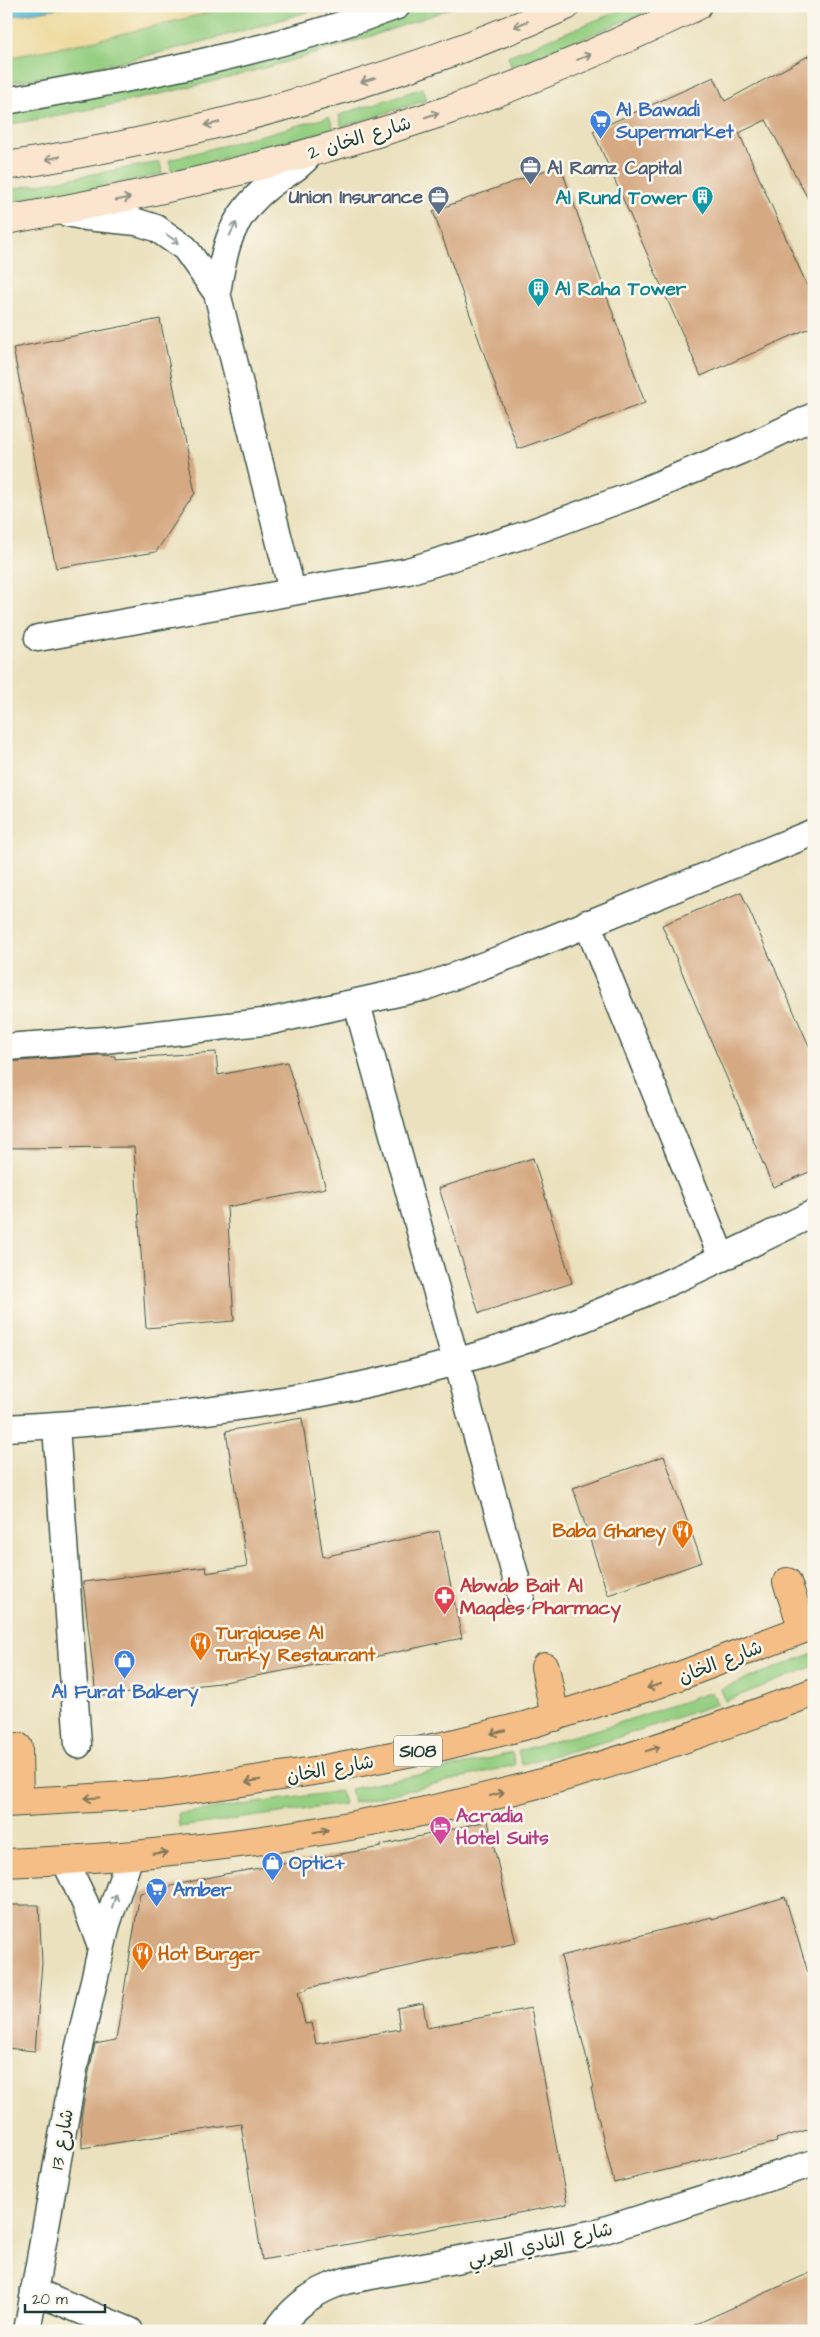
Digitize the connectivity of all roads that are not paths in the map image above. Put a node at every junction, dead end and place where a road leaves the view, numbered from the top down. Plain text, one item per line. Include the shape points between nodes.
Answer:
1 (397, 6) edge
2 (566, 6) edge
3 (698, 6) edge
4 (6, 101) edge
5 (311, 153) junction
6 (6, 166) edge
7 (59, 210) junction
8 (6, 220) edge
9 (217, 293) junction
10 (814, 416) edge
11 (292, 591) junction
12 (38, 638) dead end
13 (814, 832) edge
14 (587, 923) junction
15 (357, 1004) junction
16 (6, 1047) edge
17 (814, 1213) edge
18 (722, 1258) junction
19 (456, 1362) junction
20 (56, 1426) junction
21 (6, 1428) edge
22 (787, 1582) dead end
23 (521, 1596) dead end
24 (808, 1627) edge
25 (545, 1668) dead end
26 (814, 1692) edge
27 (555, 1717) junction
28 (78, 1745) dead end
29 (18, 1747) dead end
30 (13, 1803) edge
31 (130, 1856) junction
32 (65, 1861) junction
33 (6, 1863) edge
34 (101, 1948) junction
35 (814, 2163) edge
36 (34, 2291) junction
37 (27, 2331) edge
38 (130, 2331) edge
39 (277, 2331) edge

1 - 4 street via 222,57
2 -> 6 main road via 396,71 308,98 128,143
5 -> 3 main road, شارع الخان 2 via 516,85 608,48
7 -> 5 main road, شارع الخان 2 via 232,174
9 -> 5 street via 227,242 240,216 260,194 293,171
7 - 8 main road, شارع الخان 2
7 -> 9 street via 156,228 185,248
9 - 11 street
10 - 11 street via 633,495 521,536 408,571
11 - 12 street
13 - 14 street
14 - 15 street via 425,987
14 - 18 street
15 - 16 street via 271,1021 104,1040
15 - 19 street
17 - 18 street
18 - 19 street via 583,1319
19 - 20 street via 374,1384 244,1408
19 - 23 street
20 - 21 street
20 - 28 street
22 - 24 main road
24 -> 27 main road, شارع الخان / S108 via 658,1684
25 - 27 main road
31 -> 26 main road via 330,1830 476,1799 628,1757
27 -> 30 main road, شارع الخان / S108 via 443,1746 237,1784 162,1794
29 - 30 main road
31 - 32 main road
34 -> 31 street, شارع 13
32 - 33 main road
32 - 34 street
34 - 36 street, شارع 13 via 75,2064
35 - 39 street, شارع النادي العربي via 595,2233 345,2281 304,2300
36 - 37 street, شارع 13
36 - 38 street

